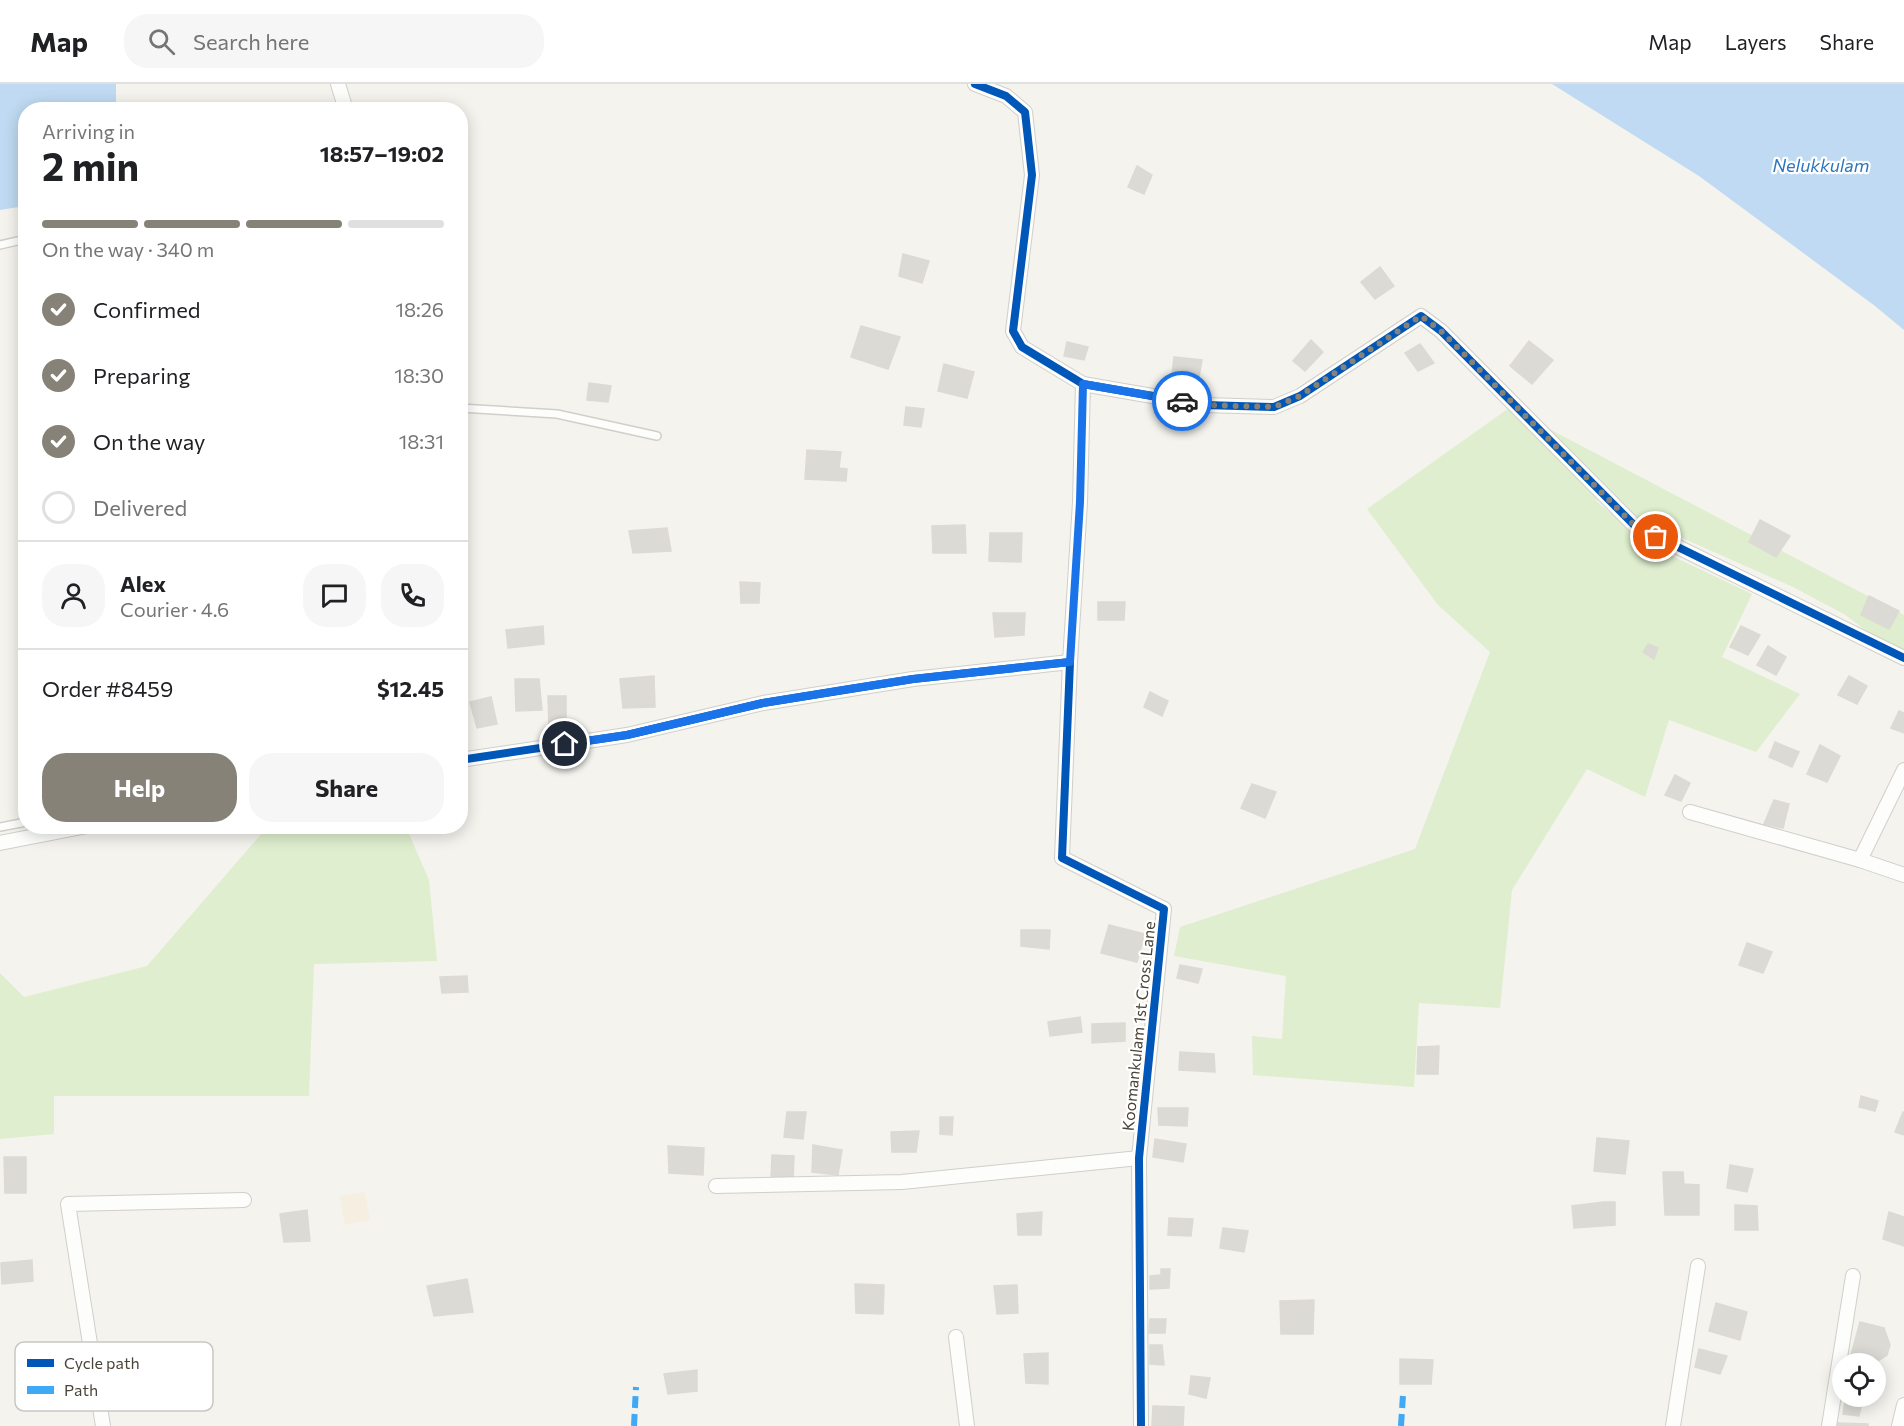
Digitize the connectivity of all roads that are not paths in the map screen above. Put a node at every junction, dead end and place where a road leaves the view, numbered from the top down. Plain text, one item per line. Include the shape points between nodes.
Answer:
1 (338, 84) edge
2 (975, 84) edge
3 (344, 102) edge
4 (18, 241) edge
5 (0, 245) edge
6 (1083, 384) junction
7 (468, 408) edge
8 (657, 436) dead end
9 (1904, 658) edge
10 (1070, 662) junction
11 (468, 759) edge
12 (1904, 770) edge
13 (1690, 812) dead end
14 (18, 824) edge
15 (0, 827) edge
16 (46, 834) edge
17 (0, 843) edge
18 (1860, 860) junction
19 (1904, 875) edge
20 (1138, 1158) junction
21 (716, 1186) dead end
22 (244, 1200) dead end
23 (1698, 1266) dead end
24 (1853, 1276) dead end
25 (956, 1337) dead end
26 (90, 1342) edge
27 (1904, 1405) edge
28 (101, 1411) edge
29 (103, 1426) edge
30 (967, 1426) edge
31 (1141, 1426) edge
32 (1673, 1426) edge
33 (1829, 1426) edge
34 (1899, 1426) edge

1 - 3 street
2 - 6 street via 1006,96 1025,112 1032,175 1012,332 1022,347
4 - 5 lane
6 - 9 street via 1204,405 1274,407 1300,396 1421,316 1441,331 1635,526
6 - 10 street
7 - 8 lane via 557,414
10 - 11 street via 901,680 763,703 627,735
10 - 20 street, Koomankulam 1st Cross Lane via 1062,858 1164,909
12 - 18 street
13 - 18 street
14 - 15 lane
16 - 17 street
18 - 19 street
20 - 21 street via 902,1182
20 - 31 street, Koomankulam 1st Cross Lane
22 - 26 street via 68,1204
23 - 32 street
24 - 33 street
25 - 30 street
27 - 34 street
28 - 29 street

